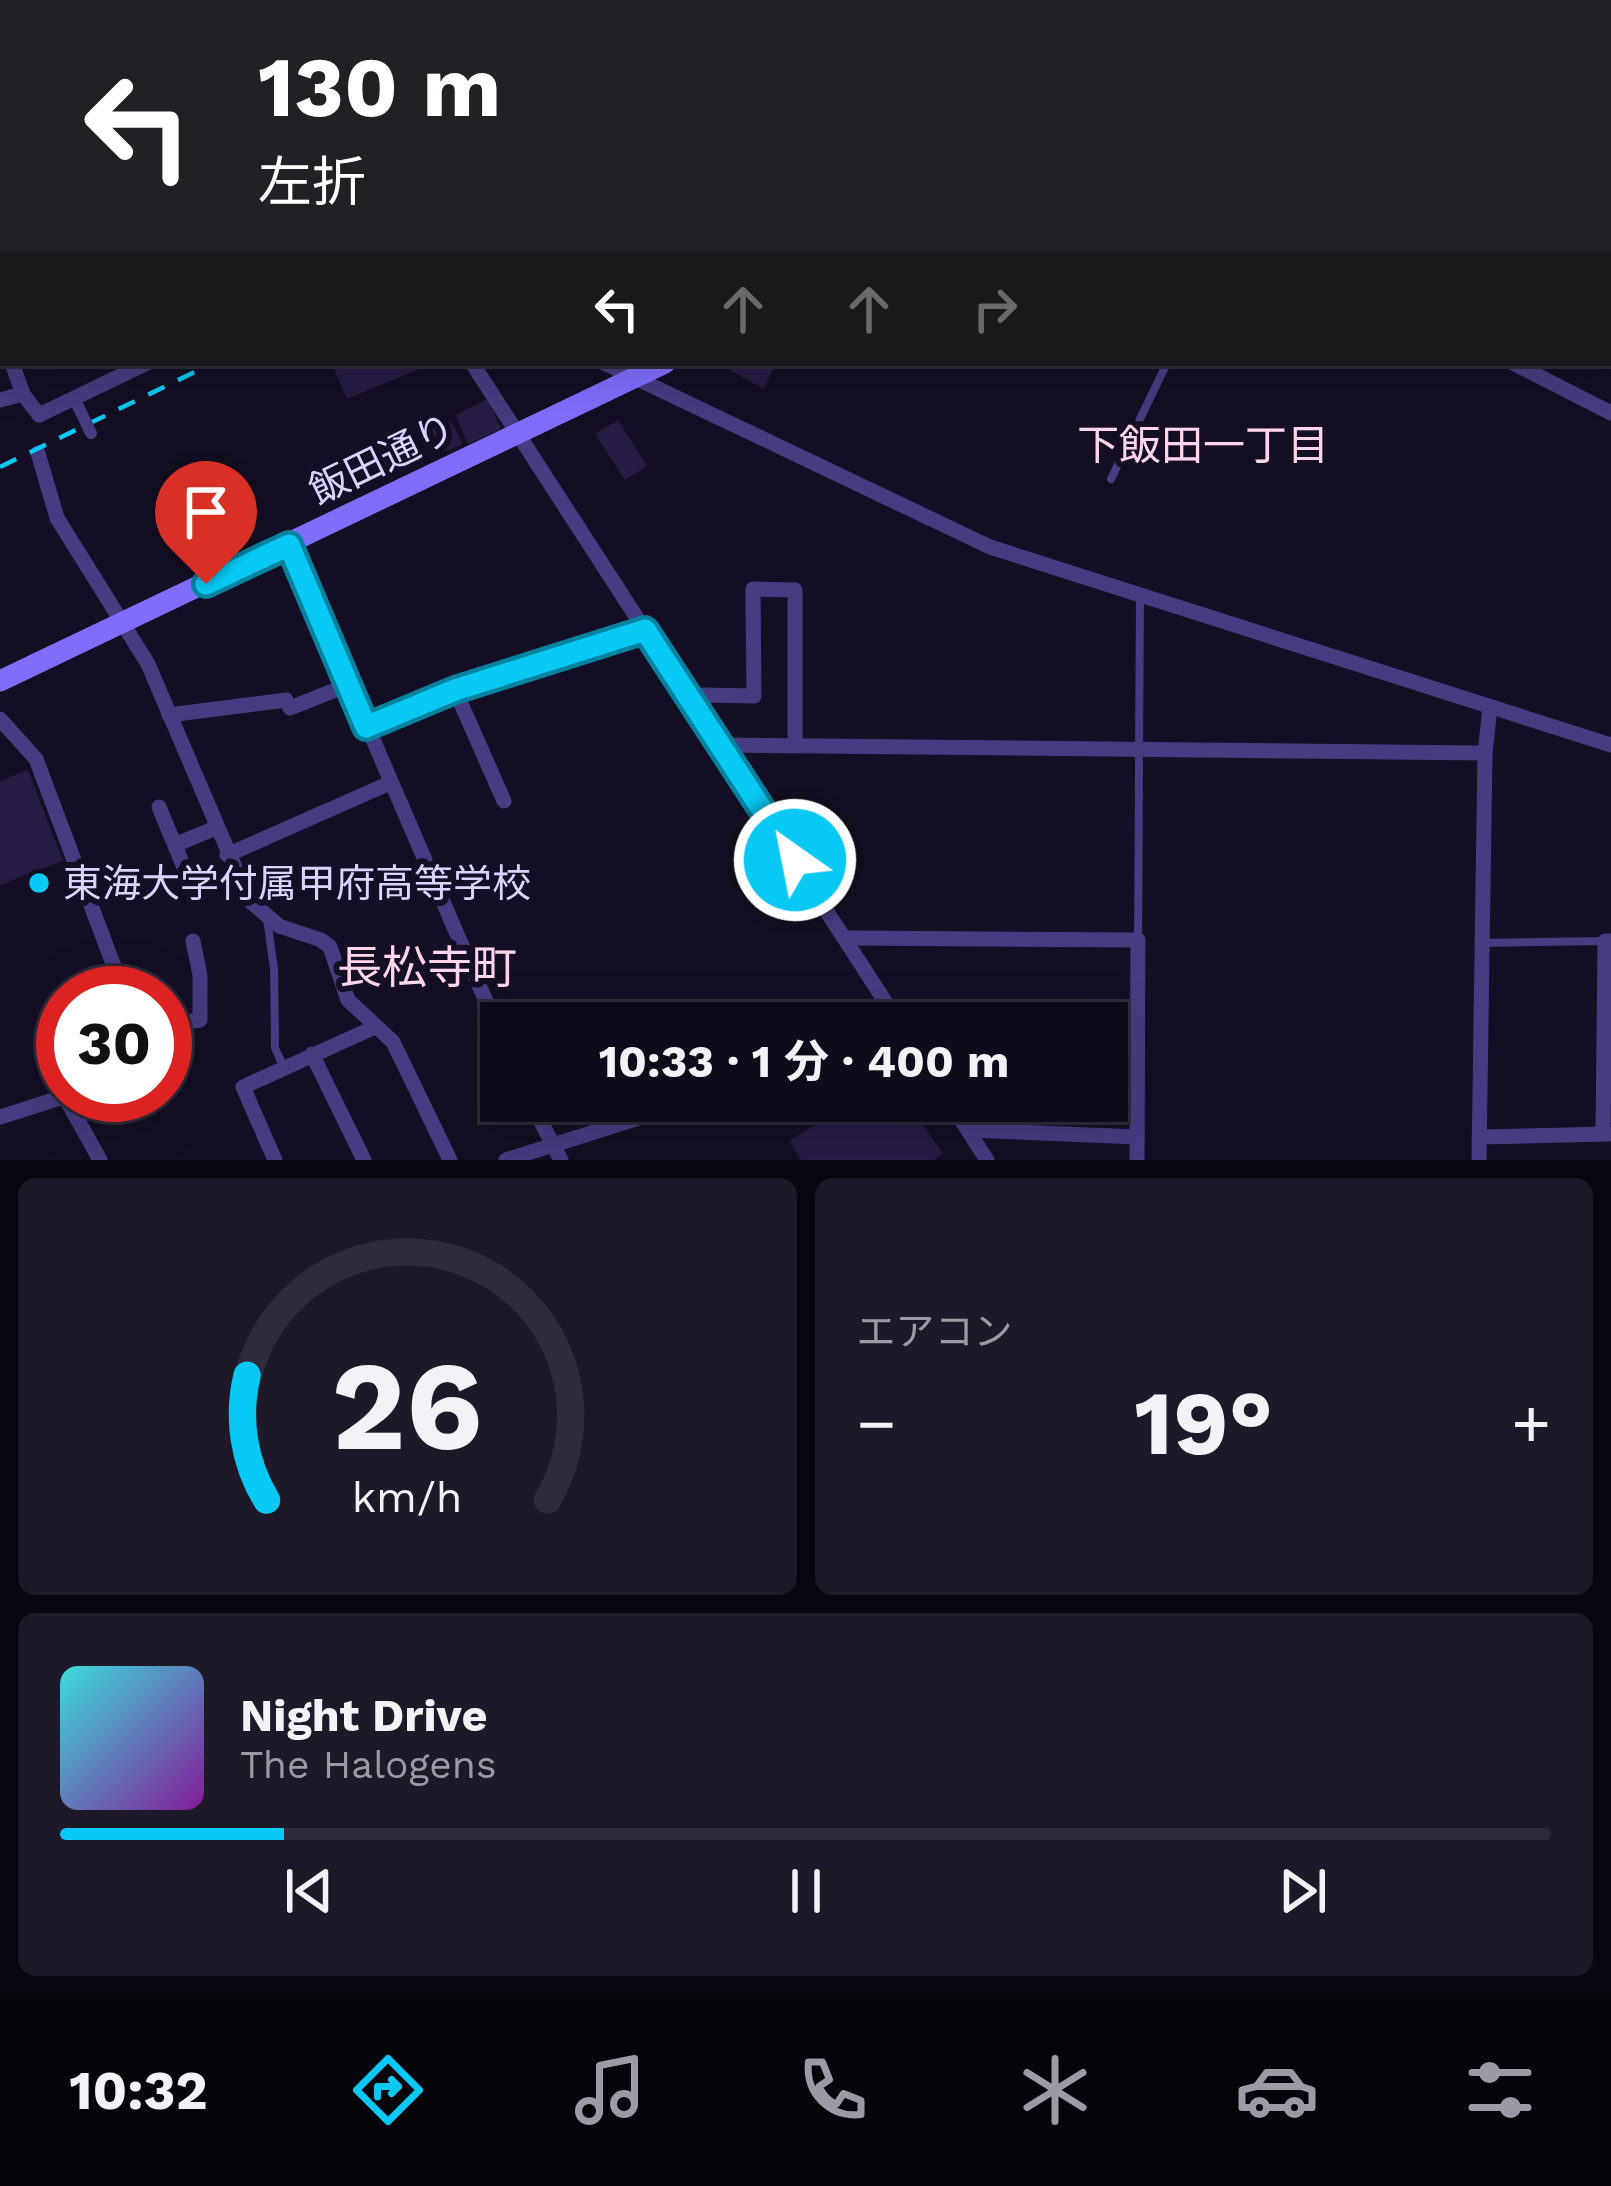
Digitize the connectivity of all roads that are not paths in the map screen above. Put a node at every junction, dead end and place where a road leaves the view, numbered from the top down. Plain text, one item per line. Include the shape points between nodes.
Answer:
1 (13, 366) edge
2 (141, 366) edge
3 (474, 366) edge
4 (611, 366) edge
5 (659, 366) edge
6 (1166, 366) edge
7 (1519, 366) edge
8 (635, 377) junction
9 (23, 394) junction
10 (0, 400) edge
11 (77, 404) dead end
12 (1611, 413) edge
13 (91, 433) dead end
14 (517, 433) junction
15 (38, 453) dead end
16 (1112, 479) dead end
17 (289, 545) junction
18 (1140, 594) junction
19 (123, 622) junction
20 (645, 630) junction
21 (0, 681) edge
22 (348, 685) junction
23 (455, 690) junction
24 (692, 702) junction
25 (1490, 706) junction
26 (169, 715) junction
27 (0, 718) edge
28 (366, 727) junction
29 (721, 745) junction
30 (795, 745) junction
31 (1611, 745) edge
32 (1138, 748) junction
33 (1485, 753) junction
34 (390, 783) junction
35 (504, 801) dead end
36 (159, 807) dead end
37 (215, 828) junction
38 (175, 845) junction
39 (227, 855) junction
40 (186, 872) dead end
41 (267, 917) junction
42 (845, 938) junction
43 (1138, 940) junction
44 (193, 941) dead end
45 (1608, 941) edge
46 (1482, 943) junction
47 (114, 966) edge
48 (486, 1002) edge
49 (886, 1002) edge
50 (192, 1021) edge
51 (375, 1027) junction
52 (313, 1054) junction
53 (284, 1068) junction
54 (36, 1106) edge
55 (0, 1117) edge
56 (80, 1122) edge
57 (540, 1122) edge
58 (637, 1122) edge
59 (963, 1122) edge
60 (968, 1130) junction
61 (1607, 1134) edge
62 (1137, 1137) junction
63 (1479, 1137) junction
64 (556, 1153) edge
65 (100, 1160) edge
66 (275, 1160) edge
67 (364, 1160) edge
68 (450, 1160) edge
69 (506, 1160) edge
70 (987, 1160) edge
71 (1137, 1160) edge
72 (1479, 1160) edge

1 - 9 street
2 - 9 street via 39,415
3 - 14 street
4 - 8 street
5 - 8 main road, 飯田通り
6 - 16 lane
7 - 12 street
8 - 14 main road, 飯田通り
8 - 18 street via 990,547
9 - 10 street
11 - 13 street, bridge
14 - 17 main road, 飯田通り
14 - 20 street
15 - 19 street via 57,518
17 - 19 main road, 飯田通り
17 - 22 street
18 - 25 street
18 - 32 lane
19 - 21 main road, 飯田通り
19 - 26 street
20 - 23 street
20 - 24 street
22 - 26 street via 290,708 286,700
22 - 28 street
23 - 28 street
23 - 35 street
24 - 29 street
24 - 30 street via 754,696 753,589 795,590
25 - 31 street
25 - 33 street
26 - 37 street
27 - 47 street via 36,759
28 - 34 street
29 - 30 street
29 - 42 street
30 - 32 street
32 - 33 street
32 - 43 lane
33 - 46 street
34 - 39 street
34 - 48 street
36 - 38 street
37 - 38 street
37 - 39 street
38 - 40 street
39 - 41 street via 248,900
41 - 51 street via 330,947 348,1000
41 - 53 lane via 274,1048
42 - 43 street
42 - 49 street
43 - 62 street
44 - 50 street via 200,1020
45 - 46 lane
45 - 61 street
46 - 63 street
51 - 52 street
51 - 68 street via 393,1042
52 - 53 street
52 - 67 street
53 - 66 street via 243,1087
54 - 55 street
56 - 65 street
57 - 64 street
58 - 64 street
59 - 60 street
60 - 62 street
60 - 70 street
61 - 63 street
62 - 71 street
63 - 72 street
64 - 69 street

